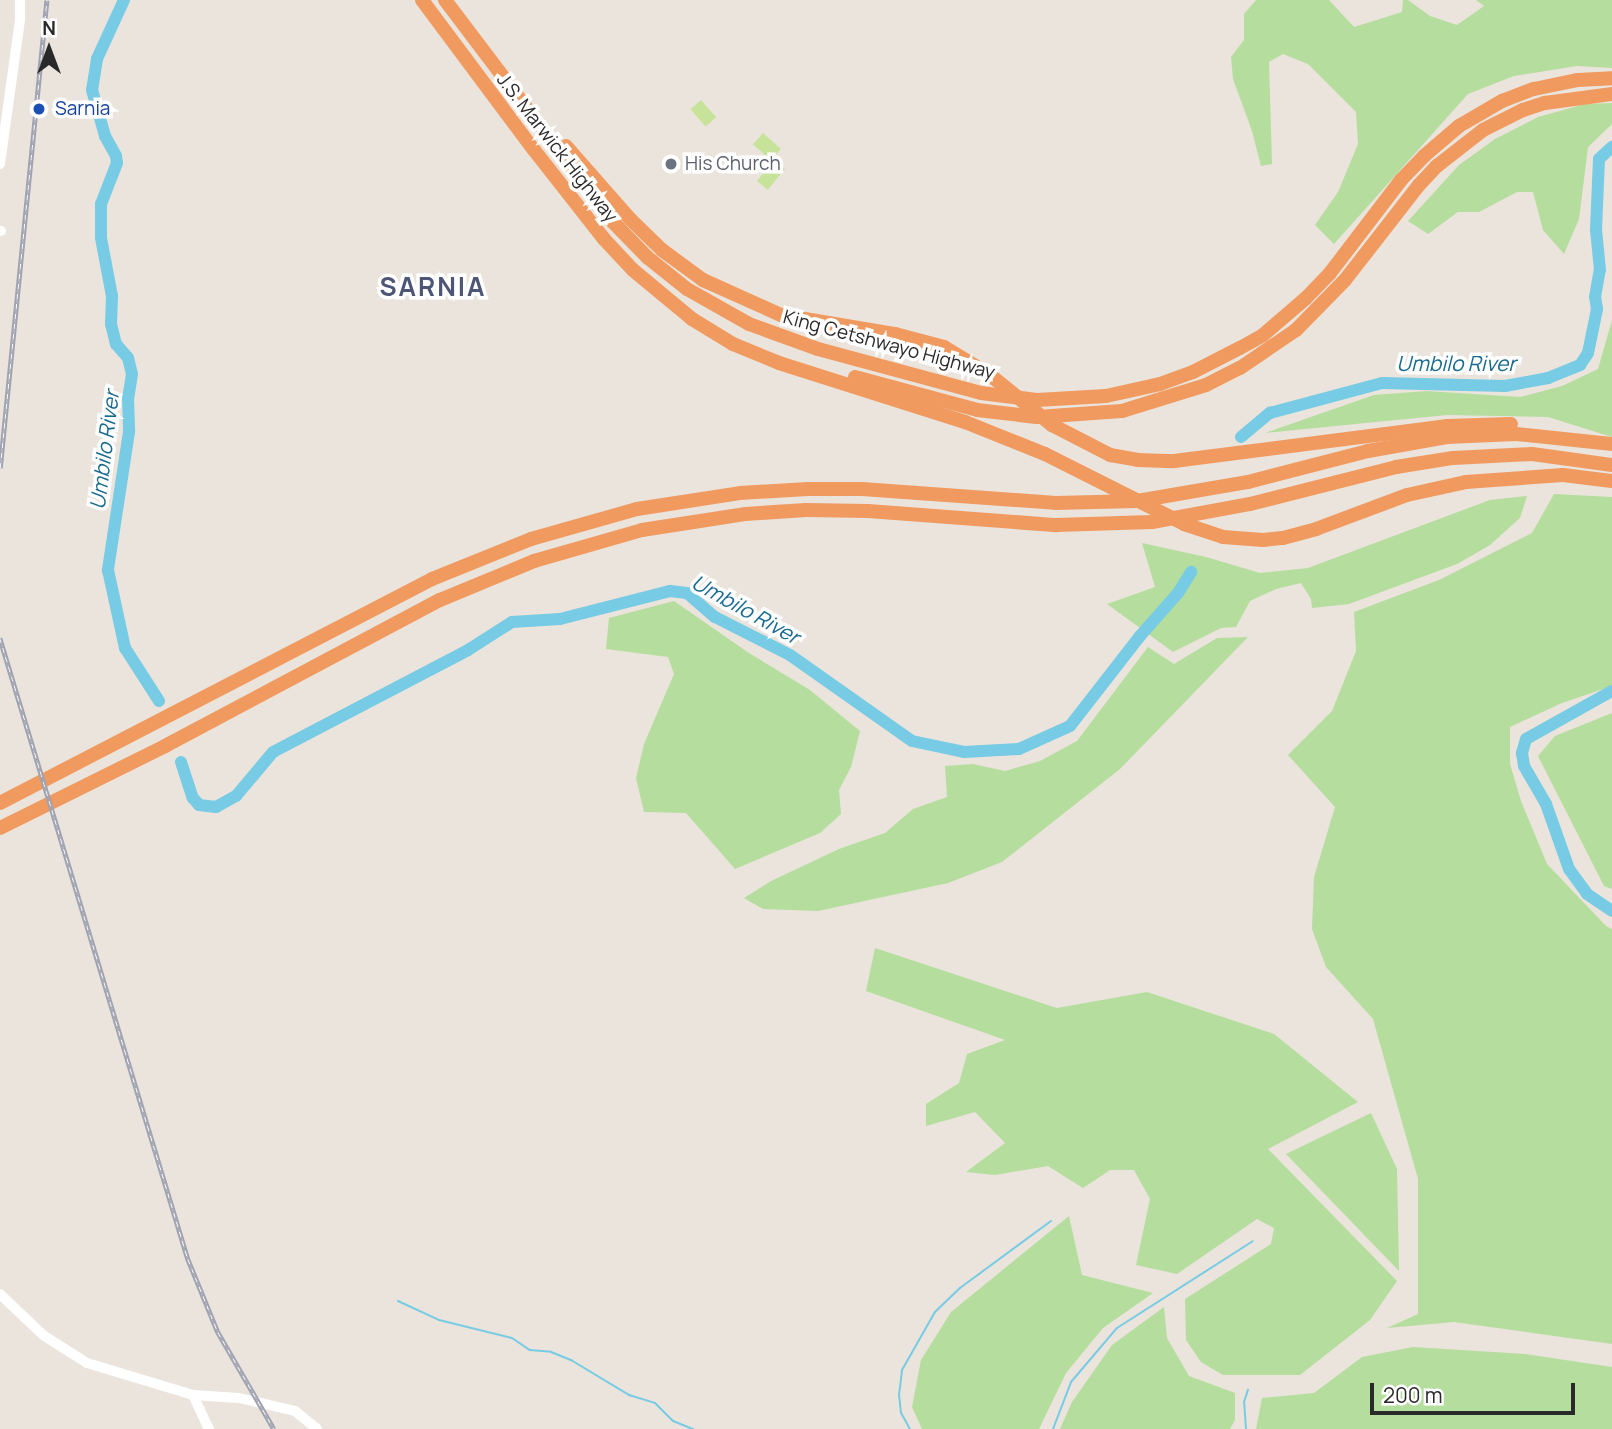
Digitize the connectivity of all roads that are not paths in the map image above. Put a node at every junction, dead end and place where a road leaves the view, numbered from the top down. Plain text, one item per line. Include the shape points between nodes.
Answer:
1 (20, 0) edge
2 (411, 0) edge
3 (422, 0) edge
4 (445, 0) edge
5 (472, 70) junction
6 (1612, 78) edge
7 (1612, 94) edge
8 (520, 97) junction
9 (0, 164) edge
10 (677, 305) junction
11 (1612, 442) edge
12 (1612, 465) edge
13 (1612, 481) edge
14 (0, 803) edge
15 (0, 828) edge
16 (0, 1294) edge
17 (193, 1395) junction
18 (209, 1429) edge
19 (317, 1429) edge

1 - 9 main road
2 - 5 highway
3 - 5 highway, J.S. Marwick Highway
4 - 8 highway, J.S. Marwick Highway
5 - 10 highway, J.S. Marwick Highway via 604,239 633,270
6 - 8 highway, King Cetshwayo Highway via 1534,89 1459,126 1401,180 1330,273 1263,335 1160,384 1061,400 952,386 778,336 723,311 667,275 631,242
7 - 10 highway, King Cetshwayo Highway via 1545,103 1483,130 1419,185 1345,279 1296,330 1206,385 1122,411 1037,417 964,407 773,352
8 - 11 highway via 630,219 703,280 781,315 930,342 958,354 1052,425 1110,455 1137,460 1194,459 1480,424 1547,427
10 - 13 highway via 714,333 779,363 965,422 1045,454 1191,527 1242,540 1316,529 1407,495 1466,482 1563,475
11 - 14 highway via 1516,433 1447,437 1368,451 1235,485 1137,501 1055,503 862,489 740,493 684,500 578,524 482,557
12 - 15 highway via 1532,454 1453,458 1396,467 1250,505 1152,522 1056,525 806,510 691,521 584,545 480,582 389,626
16 - 17 main road via 43,1335 71,1354 103,1369
17 - 18 main road
17 - 19 main road via 239,1398 295,1410

